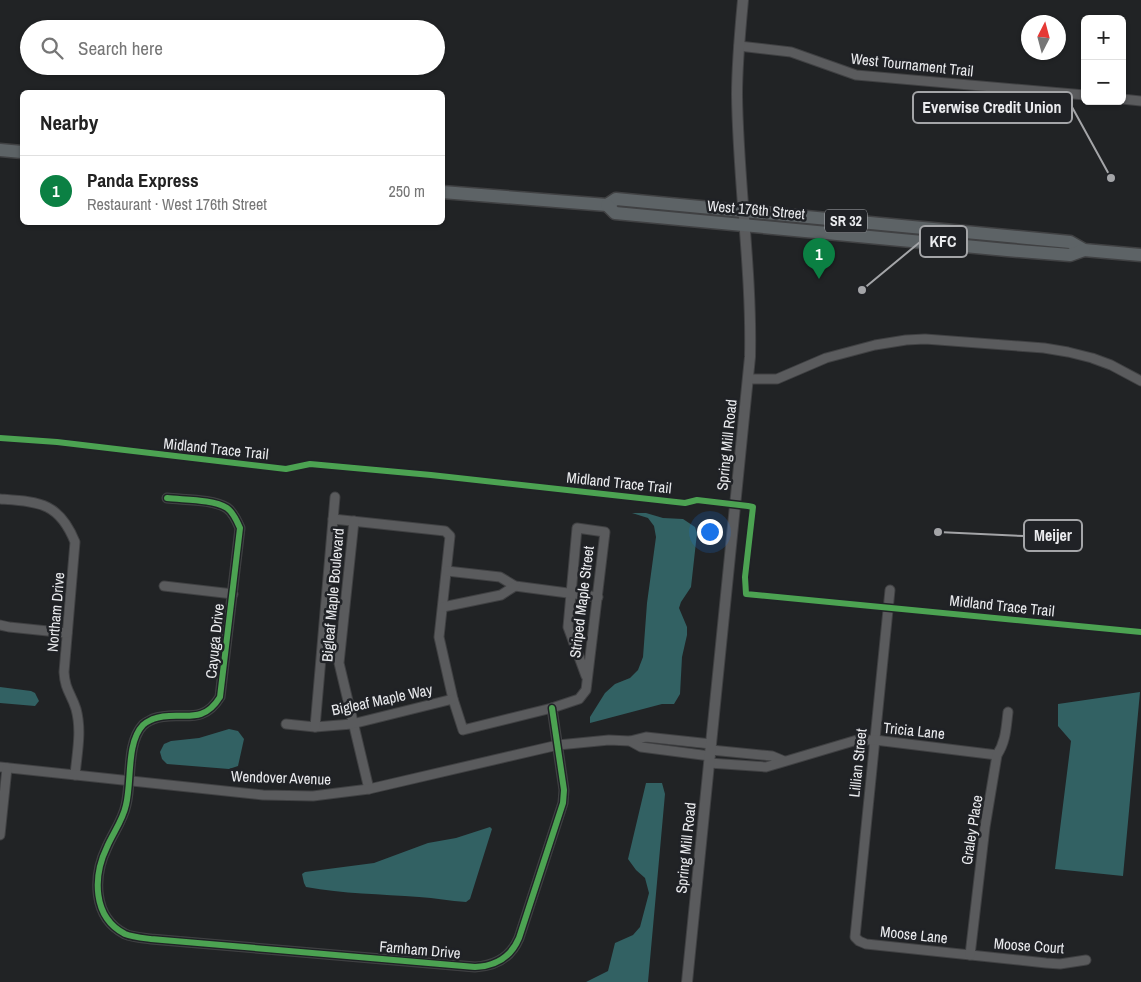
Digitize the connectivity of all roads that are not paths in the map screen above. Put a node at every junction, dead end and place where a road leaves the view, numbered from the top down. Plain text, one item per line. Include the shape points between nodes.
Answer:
1 (743, 0) edge
2 (739, 46) junction
3 (1081, 96) edge
4 (1126, 99) edge
5 (1141, 101) edge
6 (0, 150) edge
7 (20, 152) edge
8 (445, 192) edge
9 (607, 205) junction
10 (743, 211) junction
11 (744, 225) junction
12 (1084, 250) junction
13 (1141, 255) edge
14 (749, 379) junction
15 (1141, 381) edge
16 (335, 497) dead end
17 (167, 498) dead end
18 (0, 499) edge
19 (333, 518) junction
20 (354, 521) junction
21 (447, 571) junction
22 (164, 586) dead end
23 (515, 586) junction
24 (890, 590) dead end
25 (233, 594) junction
26 (572, 594) junction
27 (598, 597) junction
28 (442, 607) junction
29 (0, 625) edge
30 (67, 633) junction
31 (586, 676) junction
32 (453, 699) junction
33 (552, 708) junction
34 (1008, 712) dead end
35 (286, 724) dead end
36 (352, 724) junction
37 (315, 727) junction
38 (875, 740) junction
39 (558, 745) junction
40 (710, 753) junction
41 (998, 755) junction
42 (3, 767) edge
43 (75, 775) junction
44 (130, 780) junction
45 (369, 789) junction
46 (0, 835) edge
47 (110, 923) joint
48 (856, 940) joint
49 (970, 955) junction
50 (1086, 960) dead end
51 (687, 982) edge

1 - 2 street, Spring Mill Road
2 - 3 street, West Tournament Trail via 791,52 856,75
2 - 10 street, Spring Mill Road via 737,96
4 - 5 street
6 - 7 main road
8 - 9 main road, West 176th Street / SR 32
9 - 10 main road, West 176th Street / SR 32 via 616,199
9 - 11 main road, West 176th Street / SR 32 via 615,213
10 - 11 street, Spring Mill Road
10 - 12 main road, West 176th Street / SR 32 via 1070,242
11 - 12 main road, West 176th Street / SR 32 via 1070,255
11 - 14 street, Spring Mill Road via 750,328
12 - 13 main road, West 176th Street / SR 32
14 - 15 street via 777,379 834,356 876,344 926,339 1068,352 1111,365
14 - 40 street, Spring Mill Road
16 - 19 street, Bigleaf Maple Boulevard
17 - 25 street, Cayuga Drive via 214,503 228,508 234,516 240,528
18 - 30 street, Northam Drive via 36,502 48,507 70,531 75,542
19 - 20 street
19 - 37 street, Bigleaf Maple Boulevard
20 - 21 street via 445,531 450,536
20 - 36 street, Bigleaf Maple Boulevard via 339,663
21 - 23 street via 500,577
21 - 28 street
22 - 25 street
23 - 26 street
23 - 28 street via 500,595
24 - 38 street, Lillian Street
25 - 44 street, Cayuga Drive via 220,697 214,707 202,715 166,715 145,723 134,739
26 - 27 street
26 - 27 street, Striped Maple Street via 577,528 606,532
26 - 31 street, Striped Maple Street via 568,627
27 - 31 street, Striped Maple Street
28 - 32 street via 439,637
29 - 30 street
30 - 43 street, Northam Drive via 64,685 75,708 79,728
31 - 33 street, Striped Maple Street via 586,690 579,699
32 - 33 street via 463,730
32 - 36 street, Bigleaf Maple Way
33 - 39 street
34 - 41 street, Graley Place via 1005,738
35 - 37 street, Bigleaf Maple Way
36 - 37 street, Bigleaf Maple Way
36 - 45 street, Bigleaf Maple Boulevard
38 - 40 street, Tricia Lane via 857,740 766,768
38 - 41 street, Tricia Lane
38 - 48 street, Lillian Street
39 - 40 street, Wendover Avenue via 630,741 641,747
39 - 45 street, Wendover Avenue
39 - 47 street, Farnham Drive via 564,803 516,947 493,964 475,968 151,939 127,935
40 - 51 street, Spring Mill Road
41 - 49 street, Graley Place via 985,828
42 - 43 street, Wendover Avenue
42 - 46 street
43 - 44 street, Wendover Avenue
44 - 45 street, Wendover Avenue via 263,795 314,796
44 - 47 street, Cayuga Drive via 126,806 106,848 97,882 101,907
48 - 49 street, Moose Lane via 866,944
49 - 50 street, Moose Court via 1060,964

